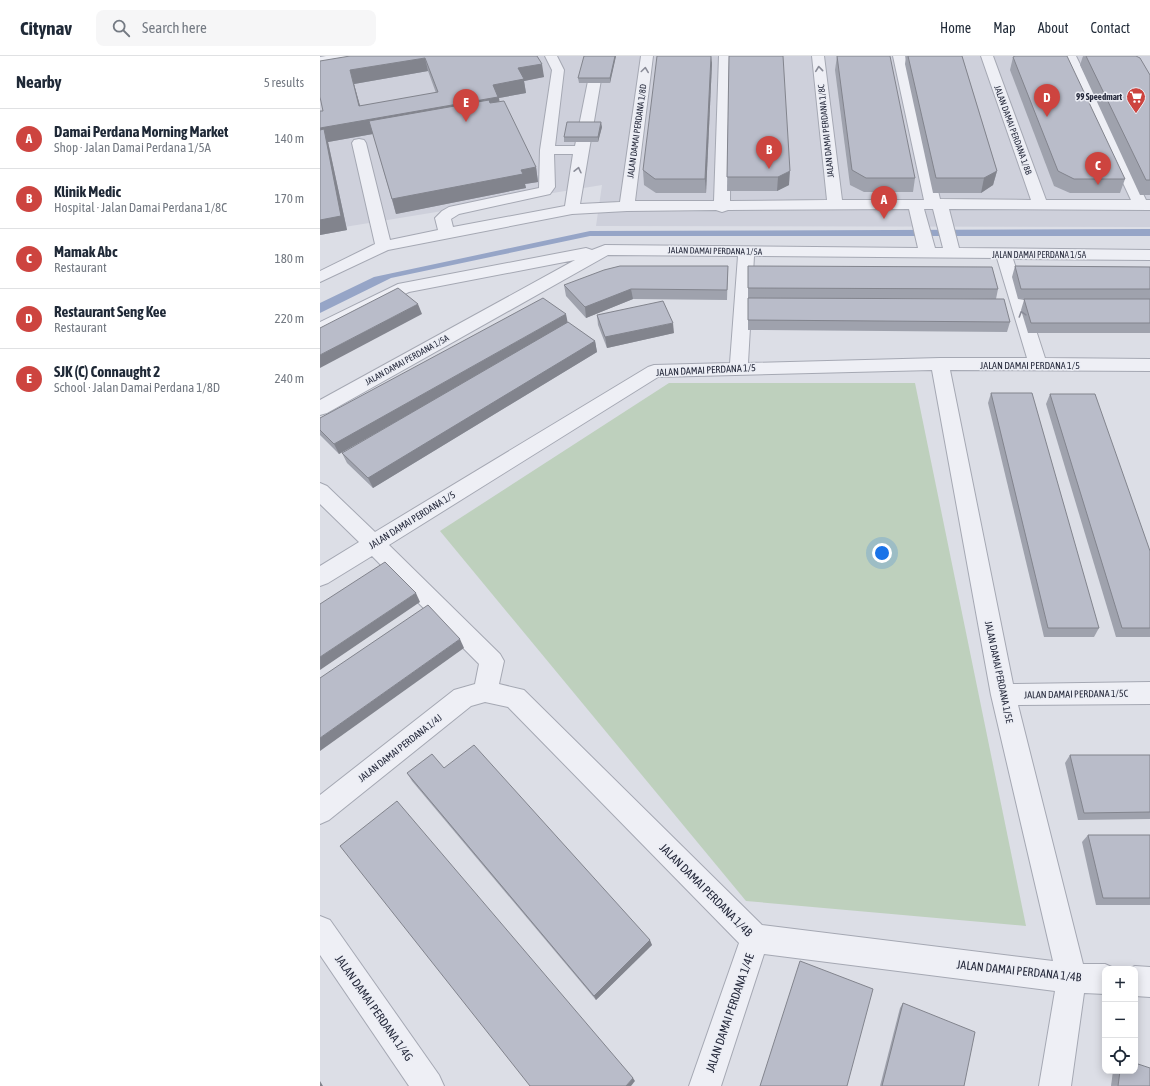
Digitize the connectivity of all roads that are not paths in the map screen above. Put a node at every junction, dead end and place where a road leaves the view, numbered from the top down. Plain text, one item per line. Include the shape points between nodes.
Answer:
1 (347, 56) edge
2 (552, 56) edge
3 (600, 56) edge
4 (647, 56) edge
5 (725, 56) edge
6 (818, 56) edge
7 (899, 56) edge
8 (987, 56) edge
9 (1070, 56) edge
10 (320, 61) edge
11 (359, 143) dead end
12 (547, 150) junction
13 (583, 150) junction
14 (915, 204) junction
15 (936, 204) junction
16 (1040, 204) junction
17 (835, 205) junction
18 (1145, 205) edge
19 (626, 206) junction
20 (722, 207) junction
21 (572, 209) junction
22 (447, 234) junction
23 (383, 246) junction
24 (927, 249) junction
25 (951, 249) junction
26 (605, 250) junction
27 (746, 252) junction
28 (1004, 255) junction
29 (1150, 255) edge
30 (320, 277) edge
31 (320, 329) edge
32 (940, 364) junction
33 (1038, 365) junction
34 (739, 367) junction
35 (1148, 370) edge
36 (320, 408) edge
37 (320, 491) edge
38 (373, 544) junction
39 (320, 577) edge
40 (484, 692) junction
41 (1150, 693) edge
42 (1003, 695) junction
43 (320, 811) edge
44 (320, 930) edge
45 (754, 939) junction
46 (1072, 978) junction
47 (1102, 979) edge
48 (1138, 981) edge
49 (1150, 982) edge
50 (428, 1086) edge
51 (705, 1086) edge
52 (1055, 1086) edge

1 - 10 street
2 - 12 street via 558,70
3 - 13 street
19 -> 4 street, JALAN DAMAI PERDANA 1/8D
5 - 20 street
17 -> 6 street, JALAN DAMAI PERDANA 1/8C
7 - 15 street
8 - 16 street, JALAN DAMAI PERDANA 1/8B
9 - 18 street
11 - 23 street
12 - 13 street
12 - 22 street via 545,191 454,210 442,218
21 -> 13 street
14 - 15 street
14 - 17 street
14 - 24 street
15 - 16 street
15 - 25 street
16 - 18 street
17 - 20 street
19 - 20 street
19 - 21 street
21 - 22 street
22 - 23 street
23 - 30 street
24 - 25 street, JALAN DAMAI PERDANA 1/5A
24 - 27 street, JALAN DAMAI PERDANA 1/5A
25 - 28 street, JALAN DAMAI PERDANA 1/5A
26 - 27 street, JALAN DAMAI PERDANA 1/5A
26 - 31 street via 404,288
26 - 36 street, JALAN DAMAI PERDANA 1/5A
27 - 34 street
28 - 29 street, JALAN DAMAI PERDANA 1/5A
33 -> 28 street
32 - 33 street, JALAN DAMAI PERDANA 1/5
32 - 34 street, JALAN DAMAI PERDANA 1/5
32 - 42 street, JALAN DAMAI PERDANA 1/5E
33 - 35 street, JALAN DAMAI PERDANA 1/5
34 - 38 street, JALAN DAMAI PERDANA 1/5 via 654,370
37 - 38 street
38 - 39 street, JALAN DAMAI PERDANA 1/5
38 - 40 street via 492,661
40 - 43 street, JALAN DAMAI PERDANA 1/4J via 463,698
40 - 45 street, JALAN DAMAI PERDANA 1/4B via 515,698
41 - 42 street, JALAN DAMAI PERDANA 1/5C
42 - 46 street, JALAN DAMAI PERDANA 1/5E
44 - 50 street, JALAN DAMAI PERDANA 1/4G
45 - 46 street, JALAN DAMAI PERDANA 1/4B
45 - 51 street, JALAN DAMAI PERDANA 1/4E
46 - 47 street, JALAN DAMAI PERDANA 1/4B
46 - 52 street
48 - 49 street

